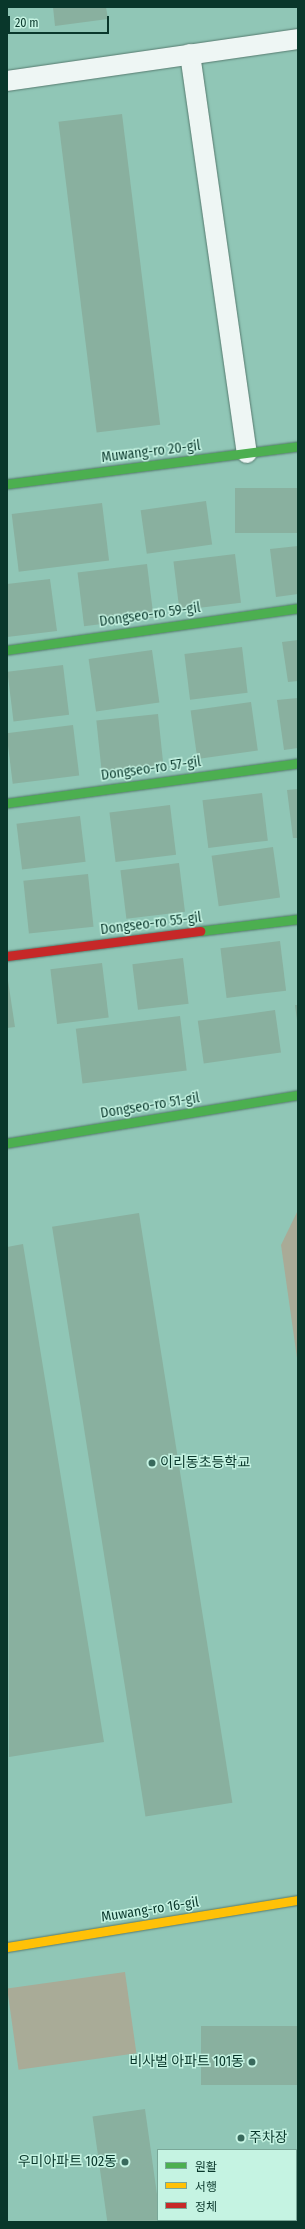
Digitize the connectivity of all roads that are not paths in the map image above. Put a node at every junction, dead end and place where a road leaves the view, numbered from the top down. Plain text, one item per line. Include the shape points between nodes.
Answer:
1 (298, 39) edge
2 (190, 54) junction
3 (7, 81) edge
4 (298, 446) edge
5 (247, 453) junction
6 (7, 484) edge
7 (298, 608) edge
8 (7, 650) edge
9 (298, 763) edge
10 (7, 803) edge
11 (298, 919) edge
12 (7, 956) edge
13 (298, 1096) edge
14 (7, 1144) edge
15 (298, 1900) edge
16 (7, 1947) edge

1 - 2 lane
2 - 3 lane
2 - 5 lane
4 - 5 street, Muwang-ro 20-gil
5 - 6 street, Muwang-ro 20-gil
7 - 8 street, Dongseo-ro 59-gil
9 - 10 street, Dongseo-ro 57-gil
11 - 12 street, Dongseo-ro 55-gil
13 - 14 street, Dongseo-ro 51-gil
15 - 16 street, Muwang-ro 16-gil

